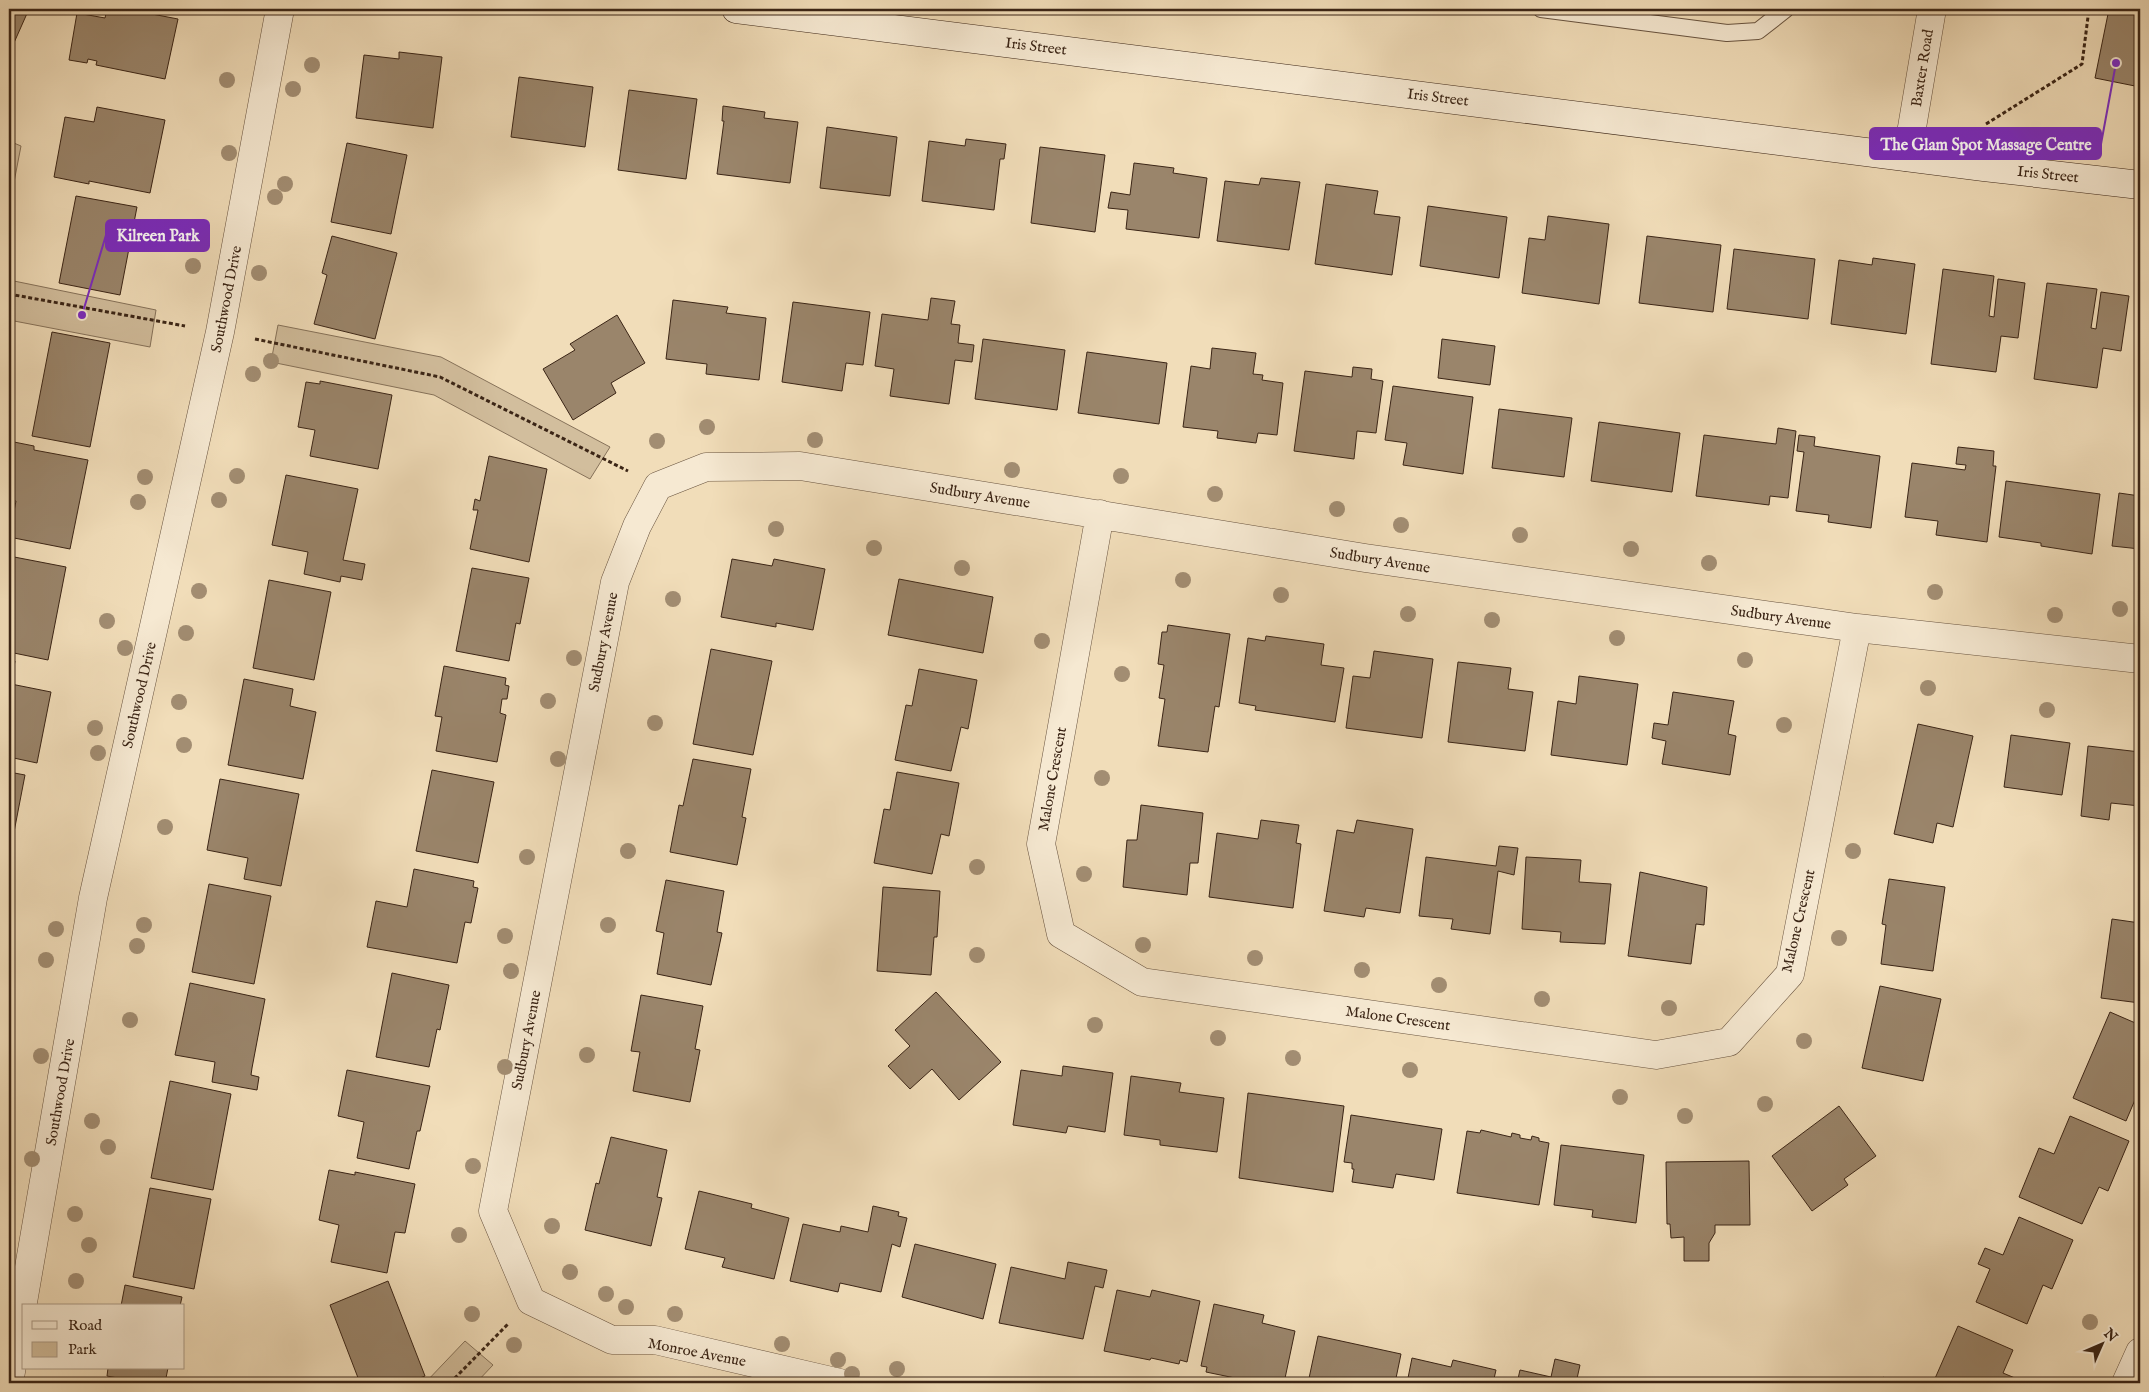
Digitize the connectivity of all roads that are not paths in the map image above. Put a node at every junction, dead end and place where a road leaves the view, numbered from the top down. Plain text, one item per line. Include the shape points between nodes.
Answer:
1 (280, 9) edge
2 (736, 9) edge
3 (1540, 9) edge
4 (1786, 9) edge
5 (1932, 9) edge
6 (1907, 157) junction
7 (2140, 185) edge
8 (1100, 514) junction
9 (1857, 628) junction
10 (2140, 659) edge
11 (531, 1301) joint
12 (23, 1304) edge
13 (22, 1308) edge
14 (2140, 1352) edge
15 (9, 1383) edge
16 (840, 1383) edge
17 (2126, 1383) edge

1 - 12 street, Southwood Drive via 220,332 93,898
2 - 6 street, Iris Street
3 - 4 lane via 1727,33 1758,31
5 - 6 street, Baxter Road
6 - 7 street, Iris Street
8 - 9 street, Sudbury Avenue via 1365,558
8 - 9 street, Malone Crescent via 1041,844 1061,934 1142,982 1656,1055 1729,1042 1790,974
8 - 11 street, Sudbury Avenue via 800,466 706,467 658,486 637,526 615,582 494,1211
9 - 10 street, Sudbury Avenue
11 - 16 street, Monroe Avenue via 612,1340 655,1340
13 - 15 street, Southwood Drive
14 - 17 street

